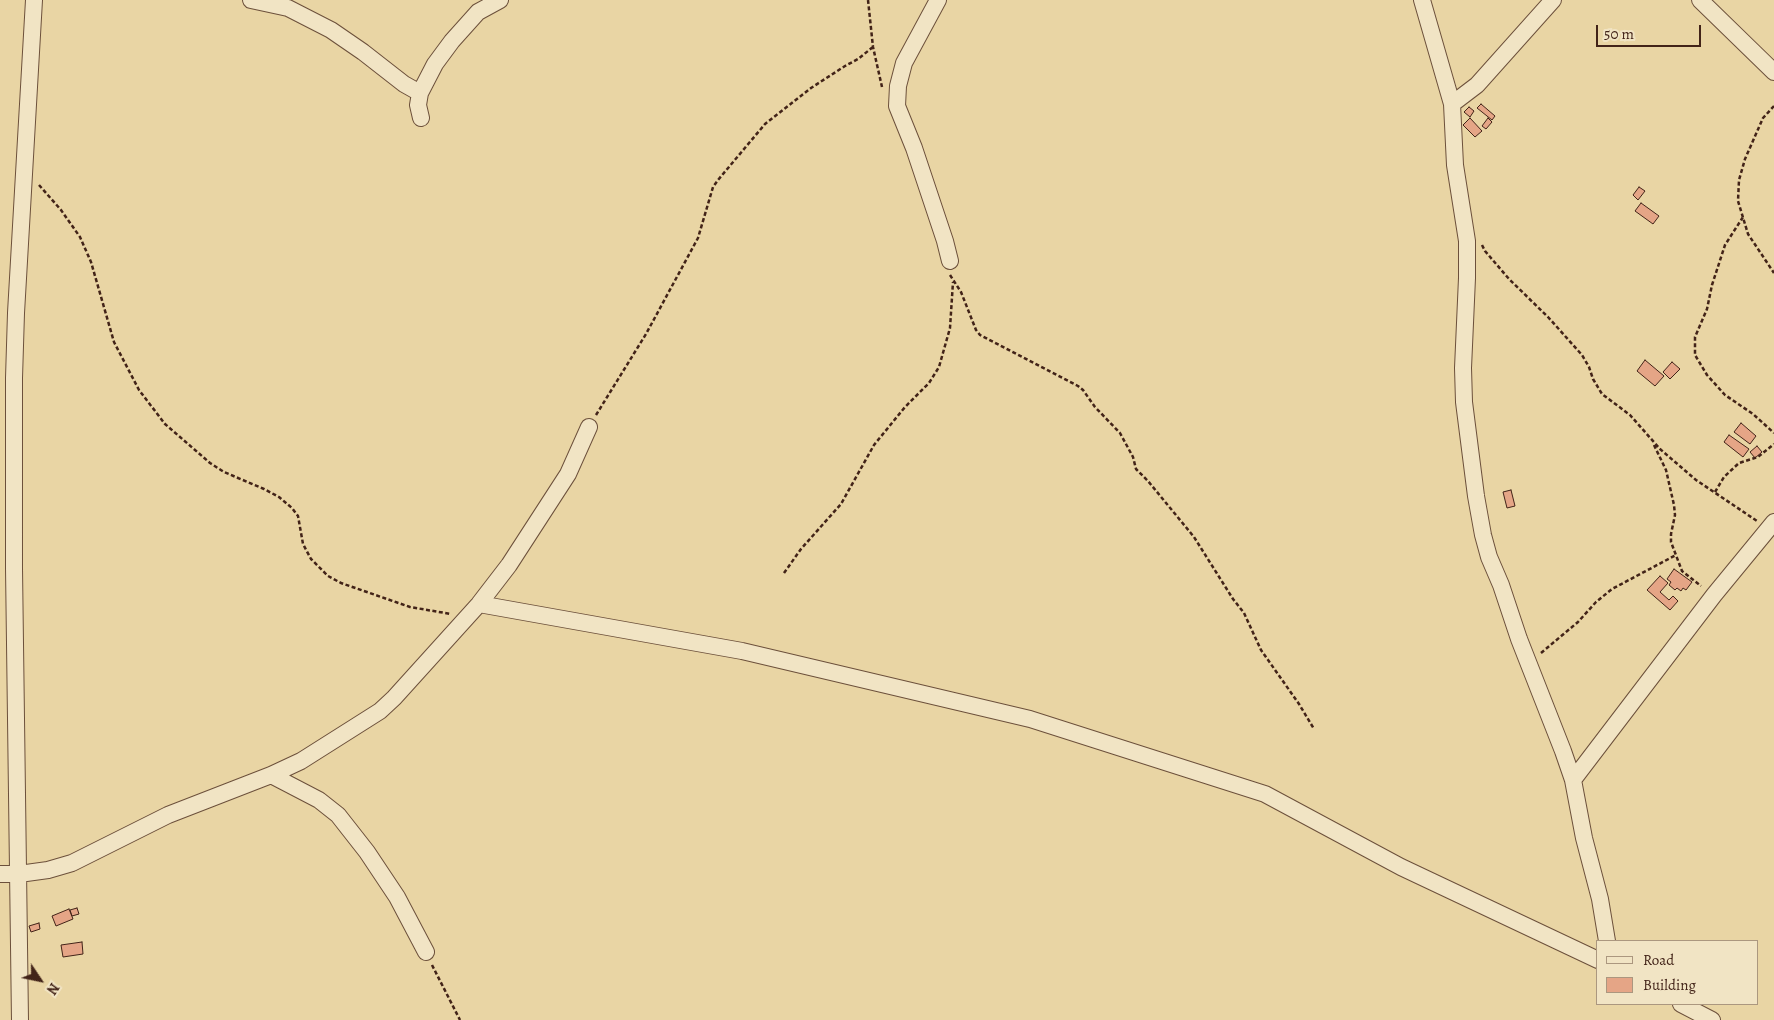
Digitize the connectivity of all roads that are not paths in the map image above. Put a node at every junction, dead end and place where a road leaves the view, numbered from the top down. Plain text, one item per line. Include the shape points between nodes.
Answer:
1 (34, 0) edge
2 (251, 0) edge
3 (500, 0) edge
4 (938, 0) edge
5 (1422, 0) edge
6 (1554, 0) edge
7 (1700, 0) edge
8 (1774, 72) edge
9 (420, 93) junction
10 (1452, 104) junction
11 (421, 118) dead end
12 (950, 261) road end
13 (589, 427) road end
14 (1772, 524) edge
15 (476, 608) junction
16 (271, 775) junction
17 (1573, 780) junction
18 (0, 874) edge
19 (19, 874) junction
20 (1607, 940) edge
21 (426, 952) road end
22 (1596, 959) edge
23 (1683, 1005) edge
24 (20, 1020) edge
25 (1712, 1020) edge

1 - 19 street via 14,378
2 - 9 street via 288,8 331,30
3 - 9 street via 478,12 452,41
4 - 12 street via 904,63 897,106
5 - 10 street
6 - 10 street via 1477,85
7 - 8 street
9 - 11 street
10 - 17 street via 1455,165 1467,241 1463,376 1476,496 1489,557
13 - 15 street via 568,474 509,565
14 - 17 street
15 - 16 street via 380,711 301,761
15 - 22 street via 742,651 1030,719 1265,794 1401,867
16 - 19 street via 168,815 72,863
16 - 21 street via 319,800 338,816 392,890
17 - 20 street
18 - 19 street
19 - 24 street
23 - 25 street

